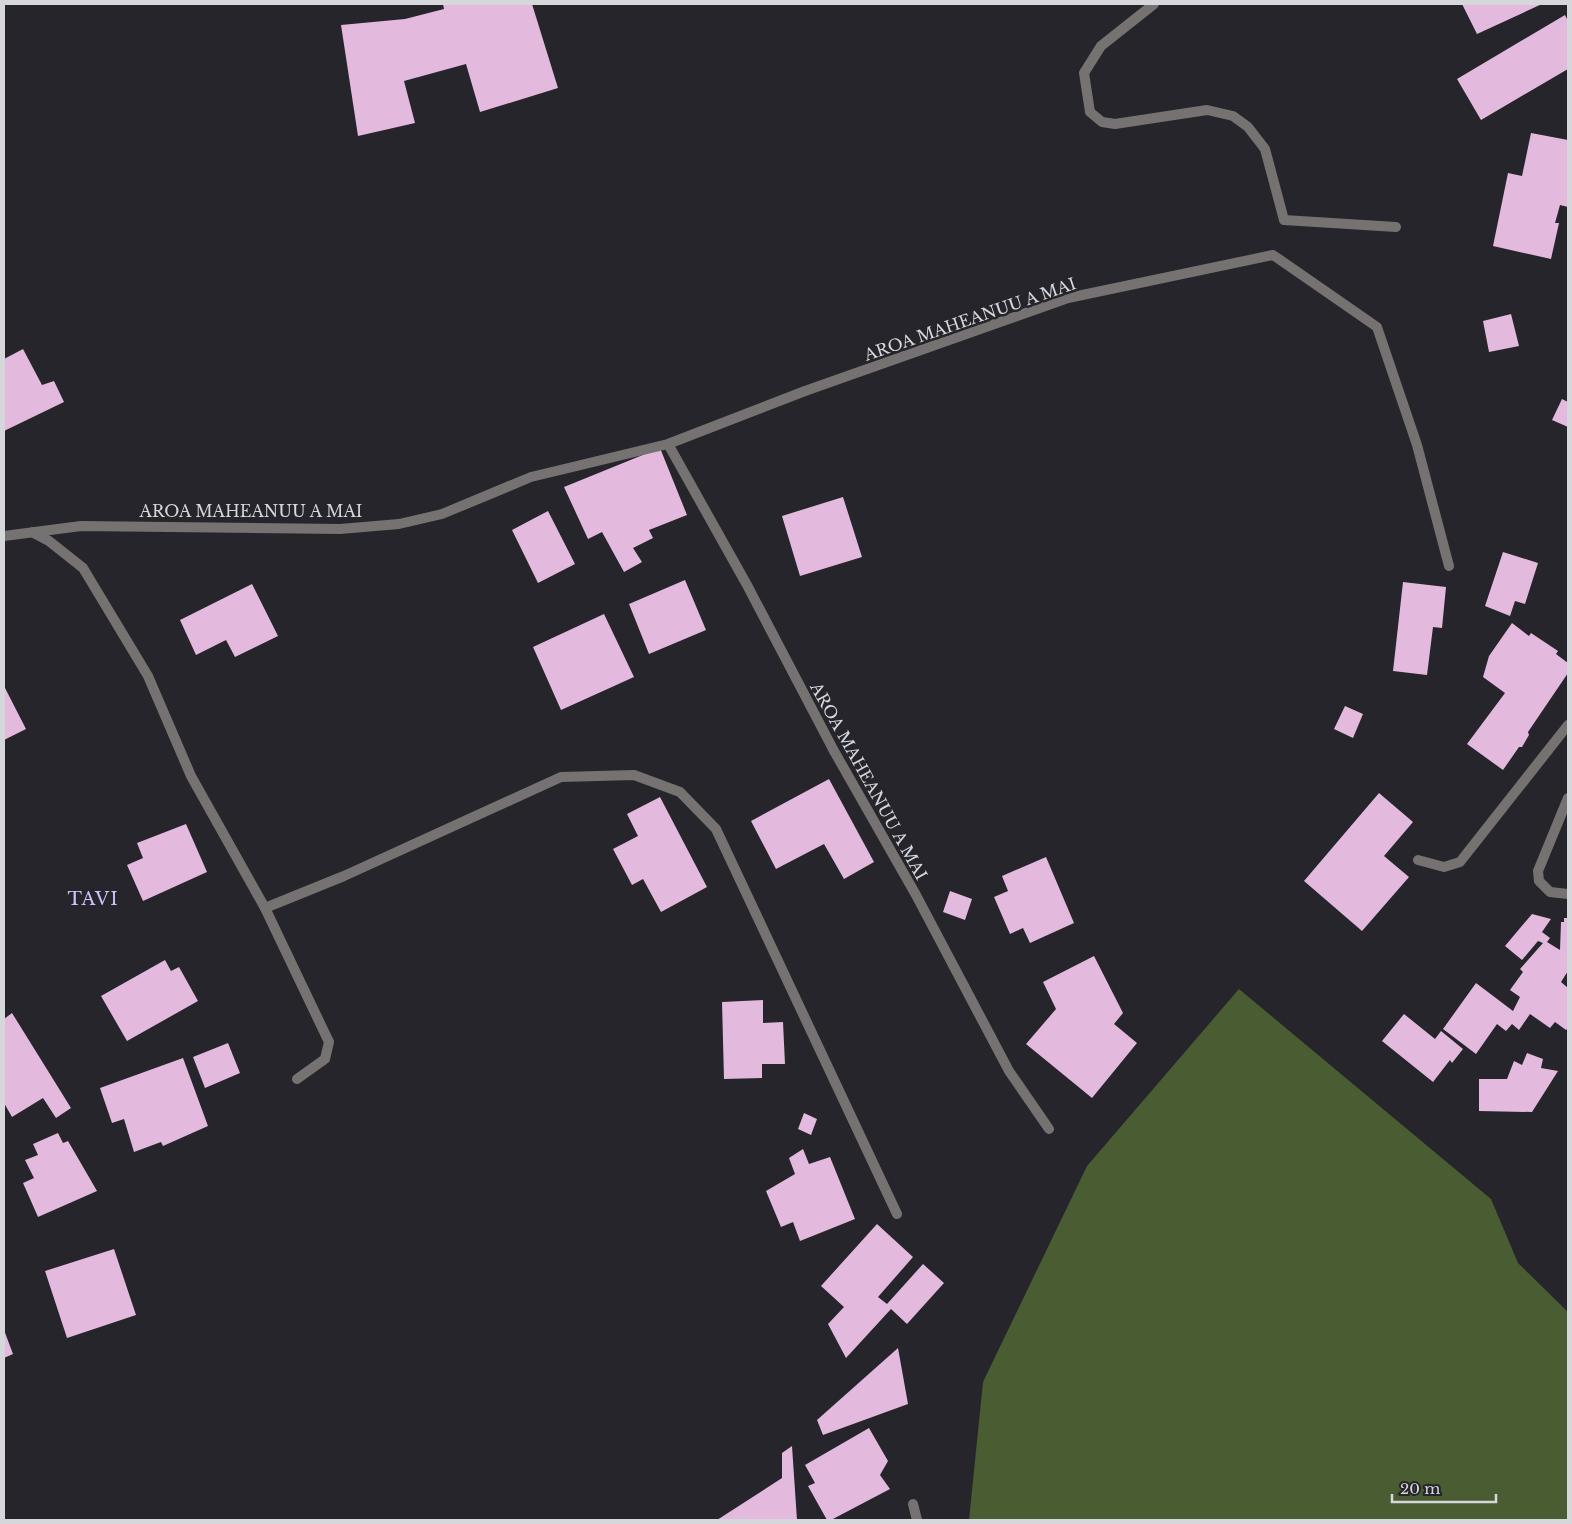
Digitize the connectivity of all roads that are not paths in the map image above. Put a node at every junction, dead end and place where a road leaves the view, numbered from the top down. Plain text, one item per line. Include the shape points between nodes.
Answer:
1 (1154, 4) edge
2 (1396, 227) dead end
3 (668, 444) junction
4 (32, 532) junction
5 (4, 536) edge
6 (1449, 566) dead end
7 (1568, 725) edge
8 (1568, 798) edge
9 (1418, 860) dead end
10 (1568, 894) edge
11 (265, 908) junction
12 (297, 1079) dead end
13 (1049, 1130) dead end
14 (897, 1214) dead end
15 (913, 1504) dead end
16 (916, 1520) edge

1 - 2 street via 1101,46 1084,73 1090,112 1102,122 1115,124 1207,110 1233,116 1248,127 1265,149 1284,220
3 - 4 street, AROA MAHEANUU A MAI via 531,477 442,514 399,524 340,529 81,526
3 - 6 street, AROA MAHEANUU A MAI via 805,391 1068,298 1272,255 1377,326 1417,445
3 - 13 street, AROA MAHEANUU A MAI via 1009,1071
4 - 5 street, AROA MAHEANUU A MAI
4 - 11 street via 83,568 148,676 191,776
7 - 9 street via 1460,862 1444,866
8 - 10 street via 1538,871 1539,881 1550,892
11 - 12 street via 328,1042 325,1059
11 - 14 street via 344,876 560,777 634,776 680,792 716,829
15 - 16 street

